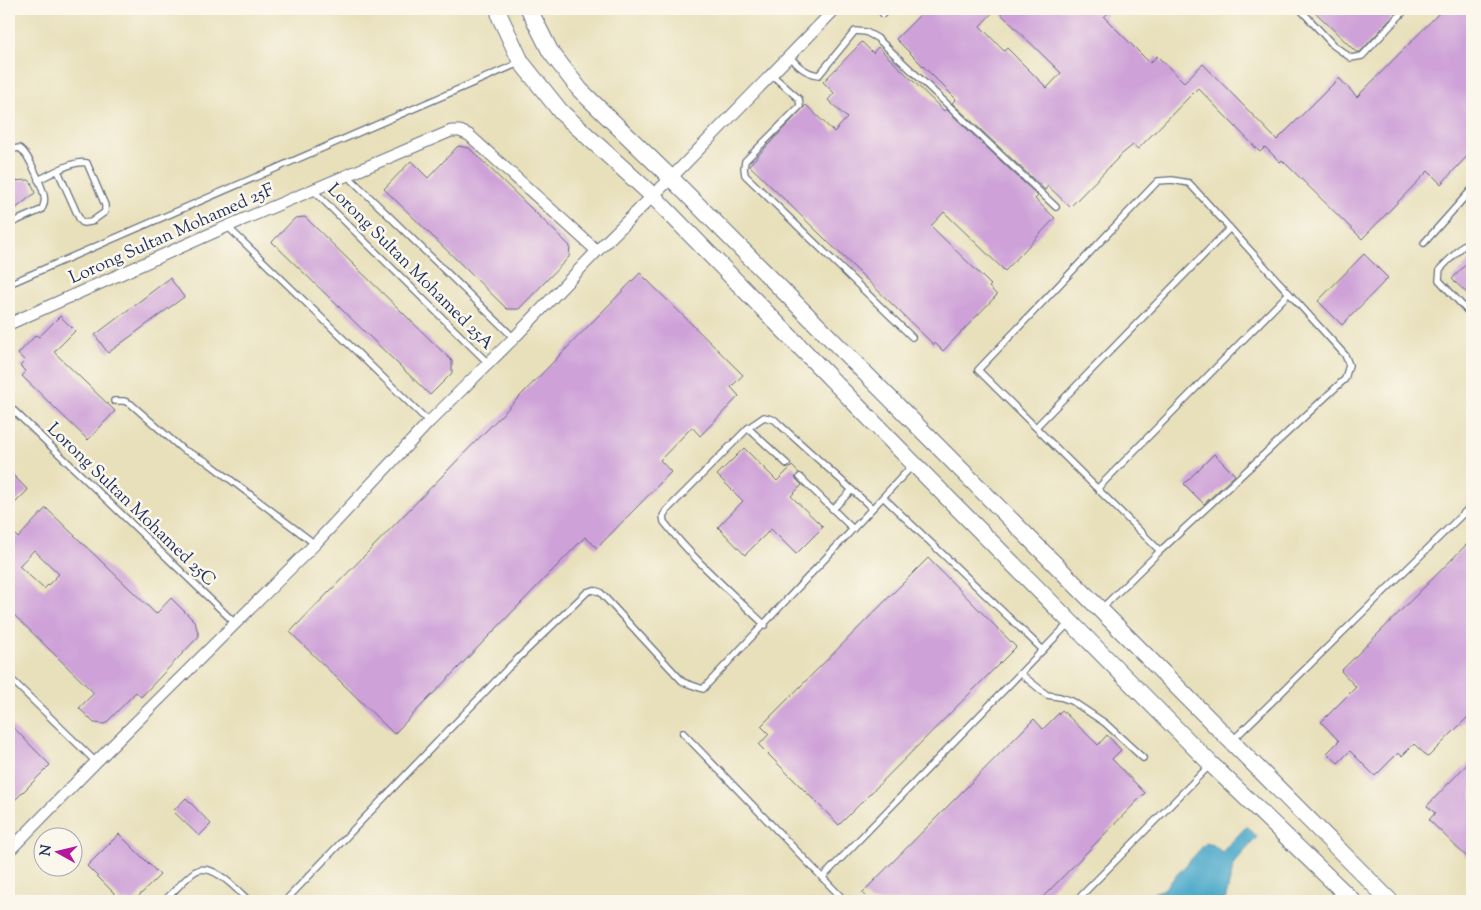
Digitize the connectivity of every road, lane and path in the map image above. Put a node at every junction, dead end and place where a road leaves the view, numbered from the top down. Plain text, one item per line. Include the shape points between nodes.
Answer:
1 (498, 9) edge
2 (529, 9) edge
3 (835, 9) edge
4 (888, 9) edge
5 (1300, 9) edge
6 (1406, 9) edge
7 (883, 14) dead end
8 (789, 56) junction
9 (521, 62) junction
10 (772, 75) junction
11 (9, 150) edge
12 (58, 171) junction
13 (348, 176) junction
14 (671, 178) junction
15 (38, 180) junction
16 (1472, 189) edge
17 (314, 191) junction
18 (653, 196) junction
19 (1056, 207) dead end
20 (9, 224) edge
21 (228, 226) junction
22 (1230, 228) junction
23 (1472, 237) edge
24 (1424, 243) dead end
25 (597, 251) junction
26 (9, 284) edge
27 (1289, 293) junction
28 (1472, 316) edge
29 (9, 324) edge
30 (912, 336) dead end
31 (514, 338) junction
32 (488, 363) junction
33 (114, 401) dead end
34 (9, 406) edge
35 (429, 422) junction
36 (1036, 427) junction
37 (748, 428) junction
38 (787, 464) dead end
39 (914, 464) junction
40 (800, 477) dead end
41 (1098, 488) junction
42 (852, 490) junction
43 (883, 497) junction
44 (1472, 505) edge
45 (872, 508) junction
46 (833, 509) junction
47 (853, 529) junction
48 (315, 544) junction
49 (1160, 551) junction
50 (1100, 611) junction
51 (1070, 622) junction
52 (235, 623) junction
53 (765, 624) junction
54 (1043, 650) junction
55 (1021, 674) junction
56 (9, 677) edge
57 (683, 733) dead end
58 (1231, 742) junction
59 (1143, 758) dead end
60 (96, 762) junction
61 (1211, 764) junction
62 (9, 851) edge
63 (822, 878) junction
64 (164, 901) edge
65 (249, 901) edge
66 (285, 901) edge
67 (845, 901) edge
68 (1076, 901) edge
69 (1353, 901) edge
70 (1390, 901) edge

1 - 9 street
2 - 14 street via 550,51 580,90
3 - 8 street
4 - 7 lane
5 - 6 lane via 1333,45 1351,58 1362,56
8 - 10 street
8 - 19 lane via 802,70 819,76 855,31 877,38
9 - 18 street via 561,112
9 - 26 lane
10 - 14 street
10 - 30 lane via 799,99 800,106 745,161 745,175
11 - 15 lane via 23,150
12 - 12 lane via 78,162 87,162 106,205 105,212 91,222 83,223
12 - 15 lane
13 - 17 street, Lorong Sultan Mohamed 25F
13 - 25 street, Lorong Sultan Mohamed 25F via 451,131 460,131 469,135
13 - 31 lane
14 - 18 street
14 - 50 street
15 - 20 lane via 44,196 41,210
16 - 24 lane
17 - 21 street, Lorong Sultan Mohamed 25F
17 - 32 lane, Lorong Sultan Mohamed 25A
18 - 25 street
18 - 39 street
21 - 29 street, Lorong Sultan Mohamed 25F
21 - 35 lane
22 - 27 lane
22 - 36 lane
22 - 36 lane via 1189,183 1158,181 978,370
23 - 28 lane via 1440,269 1439,280
25 - 31 street
27 - 41 lane
27 - 49 lane via 1345,355 1348,365 1345,379
31 - 32 street
32 - 35 street
33 - 48 lane via 131,404 182,449 206,461
34 - 52 lane, Lorong Sultan Mohamed 25C
35 - 48 street
36 - 41 lane
37 - 38 lane
37 - 42 lane via 762,418 774,420
37 - 53 lane via 666,511 663,519 701,565
39 - 43 lane
39 - 51 street
40 - 46 lane
41 - 49 lane
42 - 45 lane
42 - 46 lane
43 - 45 lane
43 - 54 lane
44 - 58 lane
45 - 47 lane
46 - 47 lane
47 - 53 lane
48 - 52 street
49 - 50 lane
50 - 58 street
51 - 54 lane
51 - 61 street
52 - 60 street
53 - 66 lane via 703,689 683,682 600,592 587,592 508,668
54 - 55 lane
55 - 59 lane via 1047,695 1072,701 1105,723
55 - 63 lane
56 - 60 lane
57 - 63 lane
58 - 70 street
60 - 62 street
61 - 68 lane
61 - 69 street
63 - 67 lane
64 - 65 lane via 196,871 204,869 224,878

